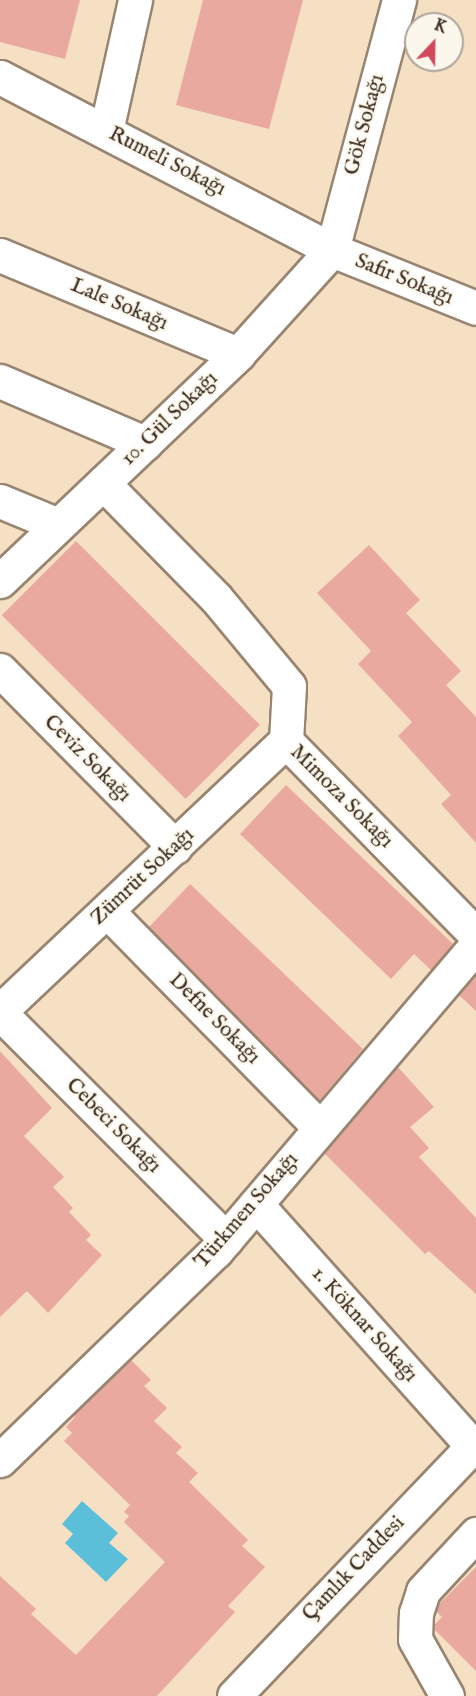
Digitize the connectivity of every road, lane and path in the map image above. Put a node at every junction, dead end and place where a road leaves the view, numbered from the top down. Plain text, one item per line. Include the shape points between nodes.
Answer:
1 (135, 0) edge
2 (399, 0) edge
3 (0, 77) edge
4 (106, 131) junction
5 (332, 250) junction
6 (0, 255) edge
7 (476, 308) edge
8 (238, 354) junction
9 (0, 381) edge
10 (145, 443) junction
11 (103, 483) junction
12 (0, 501) edge
13 (58, 525) junction
14 (0, 581) edge
15 (0, 670) edge
16 (286, 741) junction
17 (175, 847) junction
18 (107, 911) junction
19 (476, 935) edge
20 (476, 946) edge
21 (0, 1012) edge
22 (320, 1128) junction
23 (256, 1204) junction
24 (226, 1239) junction
25 (474, 1445) edge
26 (0, 1460) edge
27 (476, 1534) edge
28 (242, 1692) edge
29 (447, 1696) edge

1 - 4 street
2 - 5 street, Gök Sokağı
3 - 4 street, Rumeli Sokağı
4 - 5 street, Rumeli Sokağı
5 - 7 street, Safir Sokağı
5 - 8 street, 10. Gül Sokağı
6 - 8 street, Lale Sokağı
8 - 10 street, 10. Gül Sokağı
9 - 10 street
10 - 11 street, 10. Gül Sokağı
11 - 13 street, 10. Gül Sokağı
11 - 16 street, Mimoza Sokağı via 216,598 289,686
12 - 13 street
13 - 14 street, 10. Gül Sokağı
15 - 17 street, Ceviz Sokağı
16 - 17 street, Zümrüt Sokağı
16 - 19 street, Mimoza Sokağı
17 - 18 street, Zümrüt Sokağı
18 - 21 street, Zümrüt Sokağı
18 - 22 street, Defne Sokağı
20 - 22 street, Türkmen Sokağı
21 - 24 street, Cebeci Sokağı
22 - 23 street, Türkmen Sokağı
23 - 24 street, Türkmen Sokağı
23 - 25 street, 1. Köknar Sokağı
24 - 26 street, Türkmen Sokağı
25 - 28 street, Çamlık Caddesi
27 - 29 street via 423,1591 416,1613 415,1639

